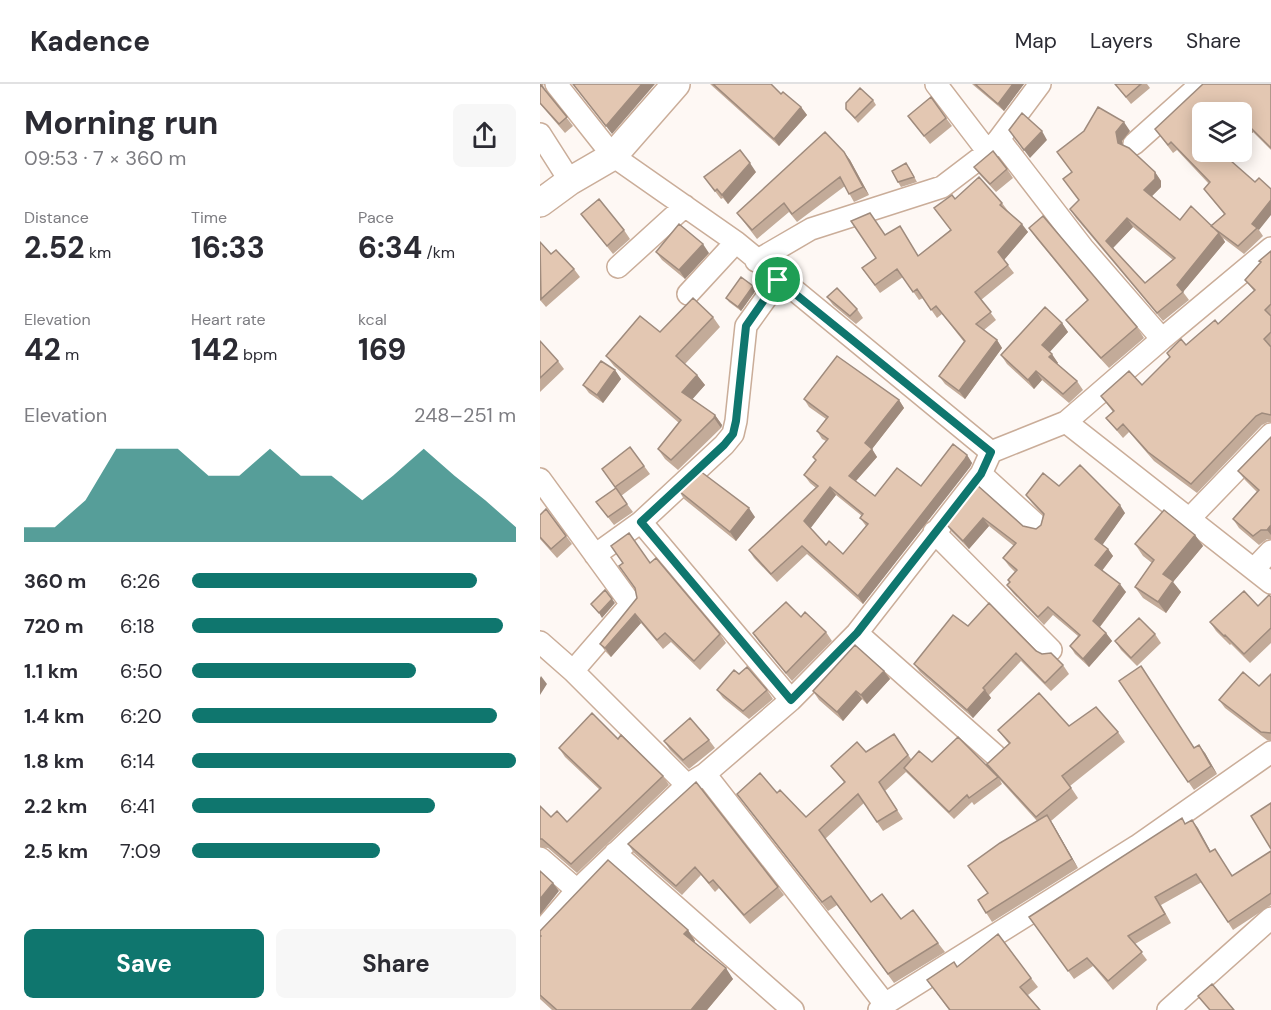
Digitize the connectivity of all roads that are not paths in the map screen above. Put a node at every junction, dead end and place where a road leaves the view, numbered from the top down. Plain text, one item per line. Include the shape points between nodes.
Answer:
1 (556, 84) edge
2 (676, 84) edge
3 (936, 84) edge
4 (1040, 84) edge
5 (1202, 84) edge
6 (540, 135) edge
7 (1134, 144) dead end
8 (994, 146) junction
9 (613, 156) junction
10 (570, 181) junction
11 (540, 203) edge
12 (685, 206) junction
13 (736, 242) junction
14 (1271, 248) edge
15 (756, 261) junction
16 (618, 267) dead end
17 (778, 280) junction
18 (688, 294) dead end
19 (1162, 339) junction
20 (1066, 422) junction
21 (1271, 434) edge
22 (991, 452) junction
23 (981, 474) junction
24 (540, 479) edge
25 (1191, 517) junction
26 (641, 522) junction
27 (1037, 525) edge
28 (934, 532) junction
29 (1271, 551) edge
30 (595, 555) junction
31 (1254, 569) junction
32 (1271, 583) edge
33 (857, 633) junction
34 (540, 642) edge
35 (1051, 650) dead end
36 (573, 671) junction
37 (791, 700) junction
38 (1271, 752) edge
39 (995, 755) edge
40 (696, 779) junction
41 (615, 853) junction
42 (540, 858) edge
43 (577, 890) junction
44 (1271, 918) edge
45 (540, 933) edge
46 (882, 1007) edge
47 (793, 1010) edge
48 (1168, 1010) edge

1 - 9 street
2 - 9 main road
3 - 8 street
4 - 8 street
5 - 7 street
6 - 10 street
8 - 15 street via 942,187 811,229
8 - 19 street
9 - 10 main road
9 - 12 street
10 - 11 main road
12 - 13 street
12 - 16 street
13 - 15 street
13 - 18 street
14 - 19 street
15 - 17 street
17 - 22 street
17 - 26 street via 746,326 733,434
19 - 20 street
20 - 22 street
20 - 25 street
21 - 25 street
22 - 23 street
23 - 27 street
23 - 28 street
24 - 30 street
25 - 31 street
26 - 30 street
26 - 37 street
28 - 33 street
28 - 35 street
29 - 31 street
30 - 36 street via 631,604
31 - 32 street
33 - 37 street
33 - 39 street
34 - 36 street
36 - 40 street
37 - 40 street
38 - 46 street via 1137,846
40 - 41 street
40 - 46 street
41 - 43 street
41 - 47 street
42 - 43 street
43 - 45 street
44 - 48 street

